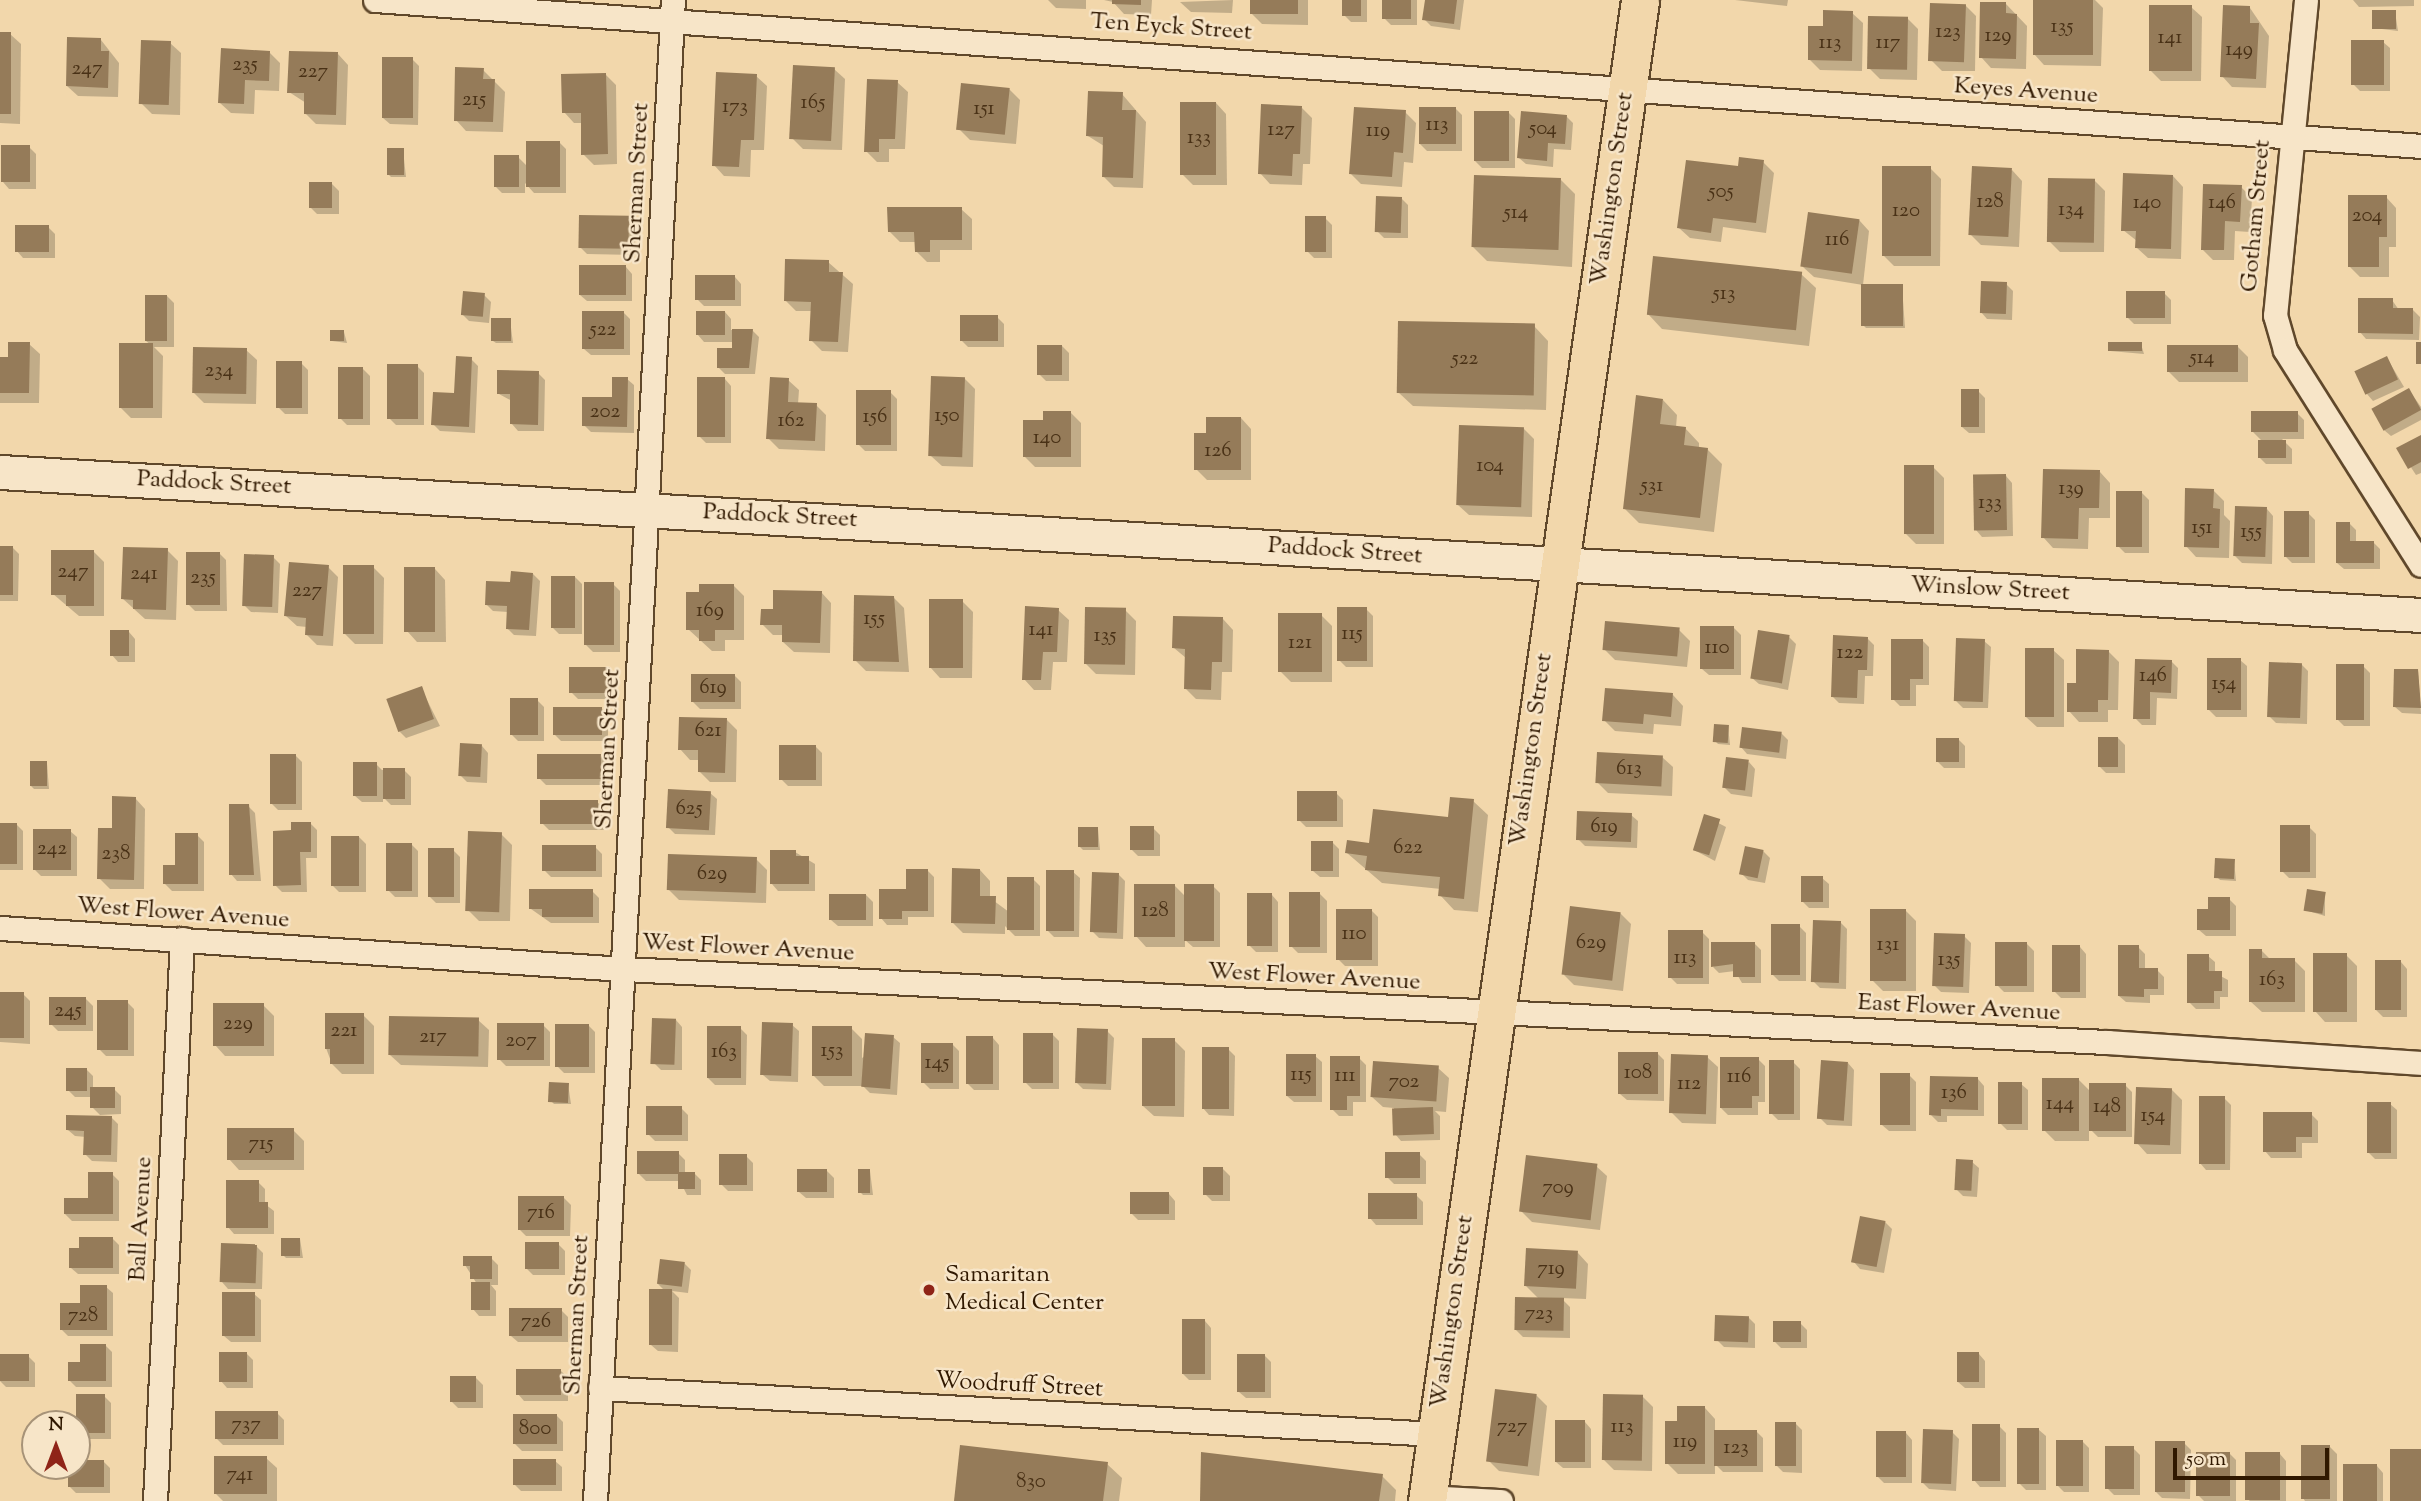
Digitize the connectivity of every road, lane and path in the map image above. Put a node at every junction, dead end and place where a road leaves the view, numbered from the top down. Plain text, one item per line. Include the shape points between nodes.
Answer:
1 (375, 0) edge
2 (1640, 0) edge
3 (2306, 0) edge
4 (673, 9) edge
5 (1628, 87) junction
6 (2291, 138) junction
7 (2421, 146) edge
8 (0, 472) edge
9 (647, 510) junction
10 (2421, 565) edge
11 (1559, 566) junction
12 (2421, 615) edge
13 (0, 928) edge
14 (182, 939) junction
15 (624, 969) junction
16 (1494, 1014) junction
17 (2421, 1063) edge
18 (600, 1388) junction
19 (1436, 1434) junction
20 (1427, 1499) edge
21 (155, 1501) edge
22 (595, 1501) edge
23 (1501, 1501) edge

1 - 4 street, Ten Eyck Street
2 - 5 main road, Washington Street
3 - 6 street, Gotham Street
4 - 5 street, Ten Eyck Street
4 - 9 street, Sherman Street
5 - 6 street, Keyes Avenue
5 - 11 main road, Washington Street
6 - 7 street, Keyes Avenue
6 - 10 street, Gotham Street via 2276,273 2275,315 2284,350
8 - 9 main road, Paddock Street
9 - 11 main road, Paddock Street
9 - 15 street, Sherman Street
11 - 12 main road, Winslow Street
11 - 16 main road, Washington Street
13 - 14 street, West Flower Avenue
14 - 15 street, West Flower Avenue
14 - 21 street, Ball Avenue
15 - 16 street, West Flower Avenue
15 - 18 street, Sherman Street
16 - 17 street, East Flower Avenue via 2107,1042
16 - 19 main road, Washington Street
18 - 19 street, Woodruff Street
18 - 22 street, Sherman Street
19 - 20 main road, Washington Street
20 - 23 street

